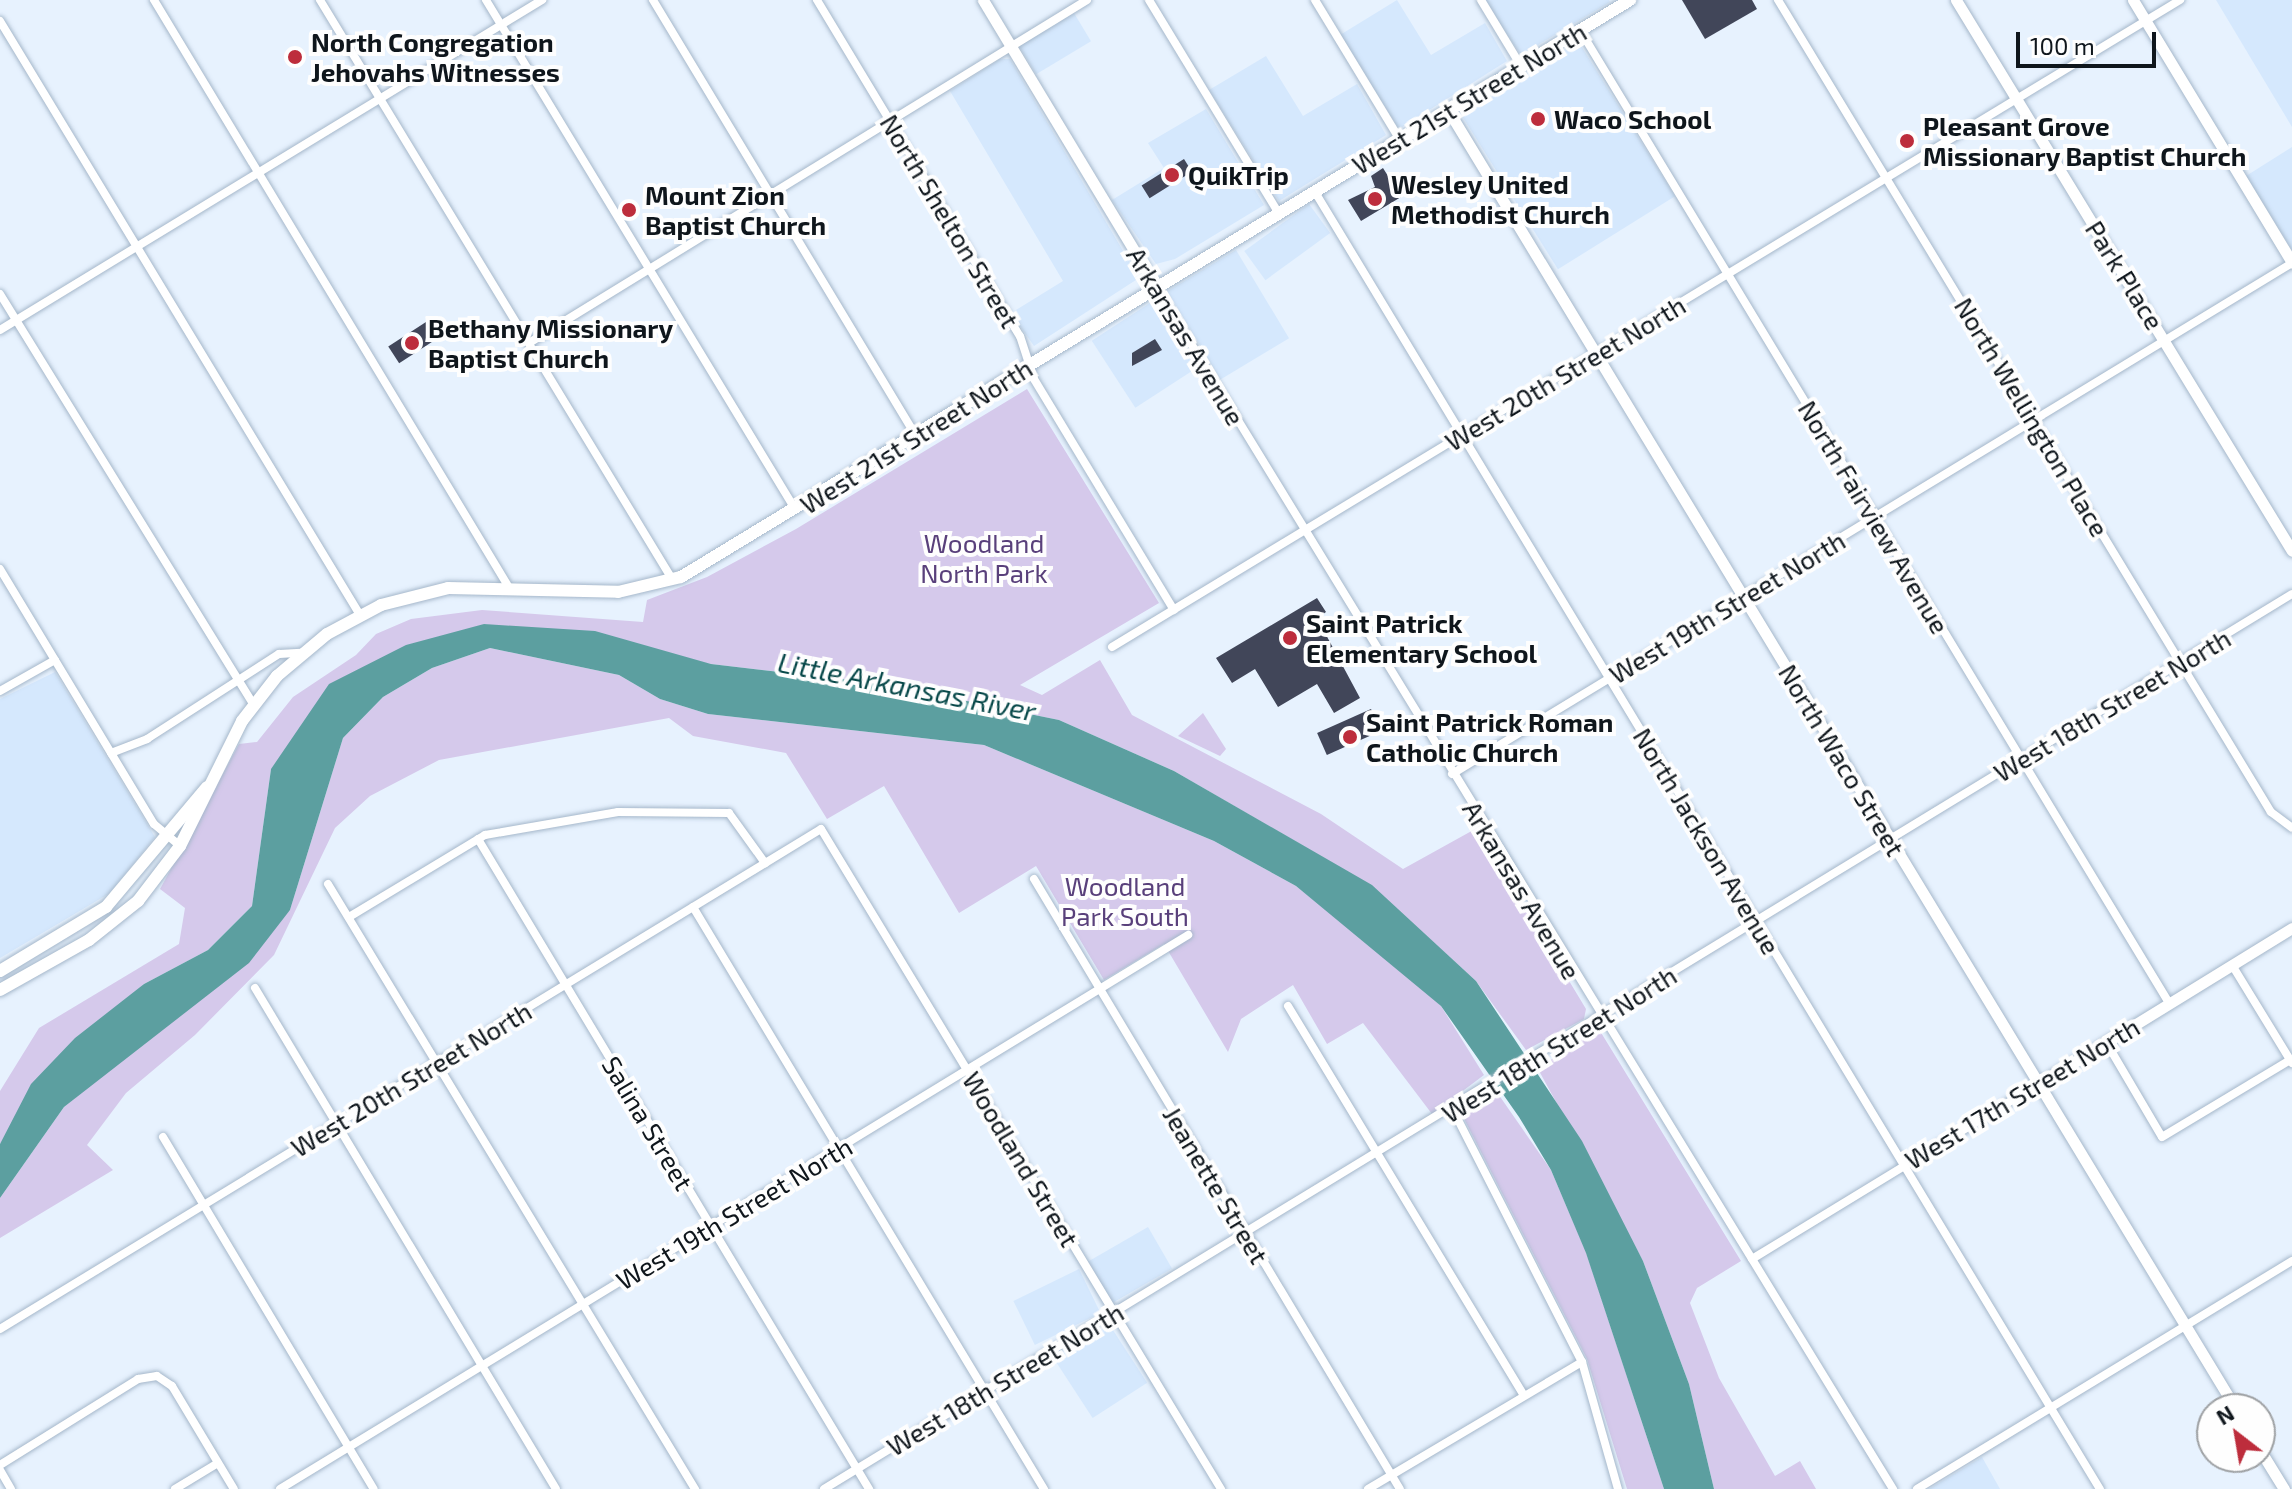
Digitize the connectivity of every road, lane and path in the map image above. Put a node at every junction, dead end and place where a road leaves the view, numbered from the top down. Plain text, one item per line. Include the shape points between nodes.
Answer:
1 (154, 0) edge
2 (320, 0) edge
3 (486, 0) edge
4 (542, 0) edge
5 (653, 0) edge
6 (817, 0) edge
7 (983, 0) edge
8 (1087, 0) edge
9 (1149, 0) edge
10 (1315, 0) edge
11 (1481, 0) edge
12 (1630, 0) edge
13 (1778, 0) edge
14 (1956, 0) edge
15 (2133, 0) edge
16 (2180, 0) edge
17 (0, 21) edge
18 (2146, 21) junction
19 (502, 24) junction
20 (1580, 30) junction
21 (1011, 46) junction
22 (1521, 66) junction
23 (380, 98) junction
24 (2016, 99) junction
25 (1448, 110) junction
26 (890, 122) junction
27 (1400, 140) junction
28 (258, 172) junction
29 (1886, 178) junction
30 (1315, 192) junction
31 (771, 195) junction
32 (1279, 214) junction
33 (137, 246) junction
34 (2292, 263) edge
35 (650, 269) junction
36 (1727, 275) junction
37 (1157, 288) junction
38 (0, 294) edge
39 (16, 320) junction
40 (0, 330) edge
41 (2165, 339) junction
42 (529, 343) junction
43 (1597, 354) junction
44 (1030, 366) junction
45 (2033, 420) junction
46 (916, 436) junction
47 (1462, 436) junction
48 (796, 510) junction
49 (1874, 517) junction
50 (1305, 531) junction
51 (2292, 551) edge
52 (0, 569) edge
53 (672, 579) junction
54 (508, 586) junction
55 (2292, 594) edge
56 (1742, 597) junction
57 (1174, 610) junction
58 (360, 615) junction
59 (1112, 647) dead end
60 (301, 653) junction
61 (55, 660) junction
62 (2180, 663) junction
63 (1609, 678) junction
64 (236, 681) junction
65 (0, 691) edge
66 (254, 706) junction
67 (111, 753) junction
68 (2021, 760) junction
69 (1452, 774) junction
70 (207, 787) junction
71 (2292, 828) edge
72 (821, 829) joint
73 (167, 837) junction
74 (478, 839) junction
75 (1890, 840) junction
76 (180, 846) junction
77 (765, 863) junction
78 (1034, 879) dead end
79 (328, 884) dead end
80 (693, 907) junction
81 (349, 917) junction
82 (1757, 922) junction
83 (2292, 928) edge
84 (1188, 935) dead end
85 (2232, 965) junction
86 (0, 971) edge
87 (565, 985) junction
88 (255, 988) dead end
89 (0, 990) edge
90 (1098, 991) junction
91 (2169, 1003) junction
92 (1288, 1006) dead end
93 (1600, 1018) junction
94 (2106, 1042) junction
95 (2291, 1062) edge
96 (438, 1063) junction
97 (967, 1070) junction
98 (2040, 1083) junction
99 (1453, 1110) junction
100 (336, 1124) junction
101 (163, 1137) dead end
102 (839, 1149) junction
103 (1377, 1154) junction
104 (1904, 1165) junction
105 (204, 1205) junction
106 (711, 1227) junction
107 (1245, 1233) junction
108 (1752, 1259) junction
109 (2292, 1261) edge
110 (584, 1305) junction
111 (1114, 1313) junction
112 (2185, 1326) junction
113 (0, 1329) edge
114 (1582, 1362) junction
115 (482, 1366) junction
116 (985, 1391) junction
117 (2226, 1393) edge
118 (1524, 1395) junction
119 (2051, 1407) junction
120 (349, 1447) junction
121 (218, 1463) junction
122 (0, 1468) edge
123 (857, 1469) junction
124 (1392, 1475) junction
125 (11, 1489) edge
126 (175, 1489) edge
127 (234, 1489) edge
128 (280, 1489) edge
129 (374, 1489) edge
130 (556, 1489) edge
131 (695, 1489) edge
132 (824, 1489) edge
133 (869, 1489) edge
134 (1044, 1489) edge
135 (1221, 1489) edge
136 (1368, 1489) edge
137 (1400, 1489) edge
138 (1618, 1489) edge
139 (1893, 1489) edge
140 (1917, 1489) edge
141 (2100, 1489) edge

1 - 28 street
2 - 23 street
3 - 19 street
4 - 19 street
5 - 31 street
6 - 26 street, North Shelton Street
7 - 21 street, Arkansas Avenue
8 - 21 street
9 - 32 street
10 - 27 street
11 - 22 street
12 - 20 main road, West 21st Street North
13 - 29 street, North Wellington Place
14 - 24 street, Park Place
15 - 18 street
16 - 18 street, West 20th Street North
17 - 33 street
18 - 24 street, West 20th Street North
18 - 34 street
19 - 23 street
19 - 35 street
20 - 22 main road, West 21st Street North
20 - 36 street, North Fairview Avenue
21 - 26 street
21 - 37 street, Arkansas Avenue
22 - 25 main road, West 21st Street North
23 - 28 street
23 - 42 street
24 - 29 street, West 20th Street North
24 - 41 street, Park Place
25 - 27 main road, West 21st Street North
25 - 43 street, North Waco Street
26 - 31 street
26 - 44 street, North Shelton Street via 1020,336
27 - 30 main road, West 21st Street North
28 - 33 street
28 - 54 street
29 - 36 street, West 20th Street North
29 - 45 street, North Wellington Place
30 - 32 main road, West 21st Street North
30 - 47 street, North Jackson Avenue
31 - 35 street
31 - 46 street
32 - 37 main road, West 21st Street North
33 - 39 street
33 - 58 street
34 - 41 street, West 19th Street North
35 - 42 street
35 - 48 street
36 - 43 street, West 20th Street North
36 - 49 street, North Fairview Avenue
37 - 44 main road, West 21st Street North
37 - 50 street, Arkansas Avenue
38 - 39 street
39 - 40 street
39 - 64 street
41 - 45 street, West 19th Street North
41 - 51 street, Park Place
42 - 53 street
43 - 47 street, West 20th Street North
43 - 56 street, North Waco Street
44 - 46 main road, West 21st Street North
44 - 57 street, North Shelton Street
45 - 49 street, West 19th Street North
45 - 62 street, North Wellington Place
46 - 48 main road, West 21st Street North
47 - 50 street, West 20th Street North
47 - 63 street, North Jackson Avenue
48 - 53 main road, West 21st Street North
49 - 56 street, West 19th Street North
49 - 68 street, North Fairview Avenue
50 - 57 street, West 20th Street North
50 - 69 street, Arkansas Avenue
52 - 61 street
53 - 54 main road, West 21st Street North via 618,592
54 - 58 main road, West 21st Street North via 417,594
55 - 62 street, West 18th Street North
56 - 63 street, West 19th Street North
56 - 75 street, North Waco Street
57 - 59 street, West 20th Street North
58 - 60 main road, West 21st Street North
60 - 64 street via 279,654
60 - 66 main road, West 21st Street North
61 - 65 street
61 - 67 street
62 - 68 street, West 18th Street North
62 - 71 street, North Wellington Place via 2271,812
63 - 69 street, West 19th Street North
63 - 82 street, North Jackson Avenue
64 - 66 street
64 - 67 street via 147,739
66 - 70 main road, West 21st Street North
67 - 73 street
68 - 75 street, West 18th Street North
68 - 91 street, North Fairview Avenue
69 - 93 street, Arkansas Avenue
70 - 73 main road, West 21st Street North
70 - 76 main road, West 21st Street North
72 - 77 street, West 20th Street North
72 - 97 street, Woodland Street
73 - 76 street
73 - 86 main road, West 21st Street North via 106,907
74 - 77 street via 618,812 703,810 738,821
74 - 81 street
74 - 87 street, Salina Street
75 - 82 street, West 18th Street North
75 - 98 street, North Waco Street
76 - 89 main road, West 21st Street North via 138,901 107,928
77 - 80 street, West 20th Street North
78 - 90 street, Jeanette Street
79 - 81 street
80 - 87 street, West 20th Street North
80 - 102 street
81 - 96 street
82 - 93 street, West 18th Street North
82 - 104 street, North Jackson Avenue
83 - 85 street, West 17th Street North
84 - 90 street, West 19th Street North
85 - 91 street, West 17th Street North
85 - 95 street
87 - 96 street, West 20th Street North
87 - 106 street, Salina Street
88 - 100 street
90 - 97 street, West 19th Street North
90 - 107 street, Jeanette Street
91 - 94 street, West 17th Street North
92 - 103 street
93 - 99 street, West 18th Street North
93 - 108 street, Arkansas Avenue
94 - 95 street via 2162,1137
94 - 98 street, West 17th Street North
96 - 100 street, West 20th Street North
96 - 110 street
97 - 102 street, West 19th Street North
97 - 111 street, Woodland Street
98 - 104 street, West 17th Street North
98 - 112 street, North Waco Street
99 - 103 street, West 18th Street North
99 - 114 street
100 - 105 street, West 20th Street North
100 - 115 street
101 - 105 street
102 - 106 street, West 19th Street North
102 - 116 street
103 - 107 street, West 18th Street North
103 - 118 street
104 - 108 street, West 17th Street North
104 - 119 street, North Jackson Avenue
105 - 113 street, West 20th Street North
105 - 120 street
106 - 110 street, West 19th Street North
106 - 123 street, Salina Street
107 - 111 street, West 18th Street North
107 - 124 street, Jeanette Street
108 - 139 street, Arkansas Avenue
109 - 112 street
110 - 115 street, West 19th Street North
110 - 131 street
111 - 116 street, West 18th Street North
111 - 135 street, Woodland Street
112 - 117 street, North Waco Street
112 - 119 street
114 - 118 street
114 - 138 street
115 - 120 street, West 19th Street North
115 - 130 street
116 - 123 street, West 18th Street North
116 - 134 street
118 - 124 street
119 - 140 street
119 - 141 street, North Jackson Avenue
120 - 128 street, West 19th Street North
120 - 129 street
121 - 122 street via 161,1376 138,1379
121 - 126 street
121 - 127 street
122 - 125 street
123 - 132 street, West 18th Street North
123 - 133 street, Salina Street
124 - 136 street
124 - 137 street, Jeanette Street

